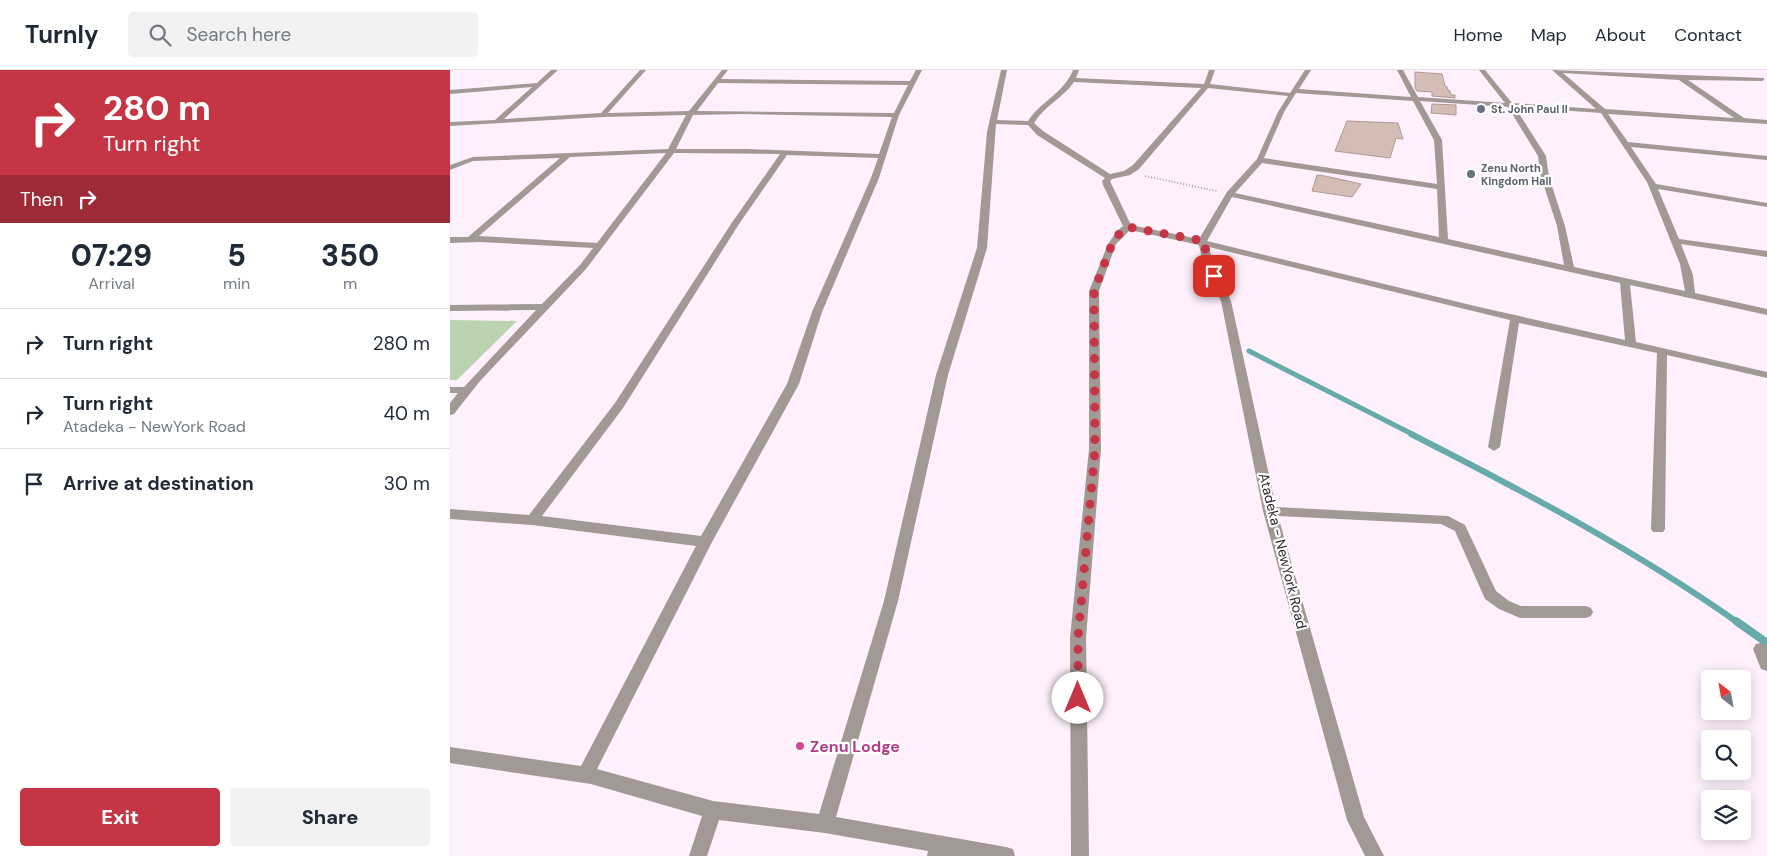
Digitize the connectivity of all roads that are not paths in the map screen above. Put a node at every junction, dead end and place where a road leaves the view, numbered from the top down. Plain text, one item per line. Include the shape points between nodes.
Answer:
1 (555, 70) edge
2 (643, 70) edge
3 (725, 70) edge
4 (919, 70) edge
5 (1004, 70) edge
6 (1076, 70) edge
7 (1212, 70) edge
8 (1308, 70) edge
9 (1400, 70) edge
10 (1482, 70) edge
11 (1555, 70) edge
12 (1743, 70) edge
13 (1681, 78) junction
14 (1073, 80) junction
15 (1764, 80) edge
16 (718, 81) junction
17 (914, 83) junction
18 (537, 85) junction
19 (1206, 86) junction
20 (450, 92) edge
21 (1294, 93) junction
22 (1415, 100) junction
23 (1511, 106) junction
24 (1602, 110) junction
25 (603, 114) junction
26 (692, 114) junction
27 (896, 115) junction
28 (1742, 120) junction
29 (498, 121) junction
30 (995, 122) junction
31 (1767, 122) edge
32 (1030, 123) junction
33 (450, 124) edge
34 (1626, 144) junction
35 (671, 151) junction
36 (785, 152) junction
37 (568, 155) junction
38 (882, 156) junction
39 (1767, 158) edge
40 (1260, 160) junction
41 (450, 168) edge
42 (1109, 177) junction
43 (1653, 186) junction
44 (1441, 188) junction
45 (1230, 194) junction
46 (1767, 205) edge
47 (1128, 227) junction
48 (471, 239) junction
49 (450, 240) edge
50 (1204, 241) junction
51 (1676, 241) junction
52 (1444, 242) junction
53 (599, 246) junction
54 (1767, 254) edge
55 (1570, 269) junction
56 (1625, 282) junction
57 (1690, 296) junction
58 (545, 307) junction
59 (450, 308) edge
60 (1767, 312) edge
61 (1515, 318) junction
62 (1632, 343) junction
63 (1662, 350) junction
64 (1767, 375) edge
65 (450, 390) edge
66 (466, 390) junction
67 (450, 411) edge
68 (1494, 447) dead end
69 (1270, 511) junction
70 (450, 514) edge
71 (532, 520) junction
72 (1658, 529) dead end
73 (705, 542) junction
74 (1586, 612) dead end
75 (1760, 649) dead end
76 (1767, 664) edge
77 (450, 755) edge
78 (585, 776) junction
79 (713, 810) junction
80 (824, 824) junction
81 (938, 850) edge
82 (698, 856) edge
83 (1006, 856) edge
84 (1080, 856) edge
85 (1376, 856) edge

1 - 18 street
2 - 25 street
3 - 16 street
4 - 17 street
5 - 30 street
6 - 14 street
7 - 19 street
8 - 21 street
9 - 22 street
10 - 23 street
11 - 13 street
11 - 24 street
12 - 15 street
13 - 15 street
13 - 28 street
14 - 19 street
14 - 32 street via 1066,91 1035,115
16 - 17 street
16 - 26 street
17 - 27 street
18 - 20 street
18 - 29 street
19 - 21 street
19 - 42 street via 1136,167 1127,173
21 - 22 street
21 - 40 street
22 - 23 street
22 - 44 street via 1438,140
23 - 24 street
23 - 55 street via 1542,156
24 - 28 street
24 - 34 street
25 - 26 street
25 - 29 street
26 - 27 street
26 - 35 street
27 - 38 street
28 - 31 street
29 - 33 street
30 - 32 street
30 - 80 street via 991,132 982,248 942,375 891,602
32 - 42 street via 1040,133
34 - 39 street
34 - 43 street
35 - 36 street
35 - 37 street
35 - 53 street
36 - 38 street
36 - 71 street via 619,405
37 - 41 street via 473,159
37 - 48 street
38 - 73 street via 817,312 793,384
40 - 44 street
40 - 45 street
42 - 47 street via 1107,184
43 - 46 street
43 - 51 street
44 - 52 street
45 - 50 street
45 - 52 street
47 - 50 street
47 - 84 street via 1112,244 1094,291 1095,449 1078,638
48 - 49 street
48 - 53 street
50 - 61 street
50 - 69 street, Atadeka - NewYork Road via 1208,263 1226,300
51 - 54 street
51 - 57 street via 1688,276
52 - 55 street
53 - 58 street
55 - 56 street
56 - 57 street
56 - 62 street
57 - 60 street
58 - 59 street
58 - 66 street
61 - 62 street
61 - 68 street
62 - 63 street
63 - 64 street
63 - 72 street
65 - 66 street
66 - 67 street
69 - 74 street via 1443,519 1460,528 1490,595 1504,605 1520,612
69 - 85 street, Atadeka - NewYork Road via 1356,820
70 - 71 street
71 - 73 street
73 - 78 street
75 - 76 street
77 - 78 street
78 - 79 street
79 - 80 street
79 - 82 street
80 - 81 street
81 - 83 street

